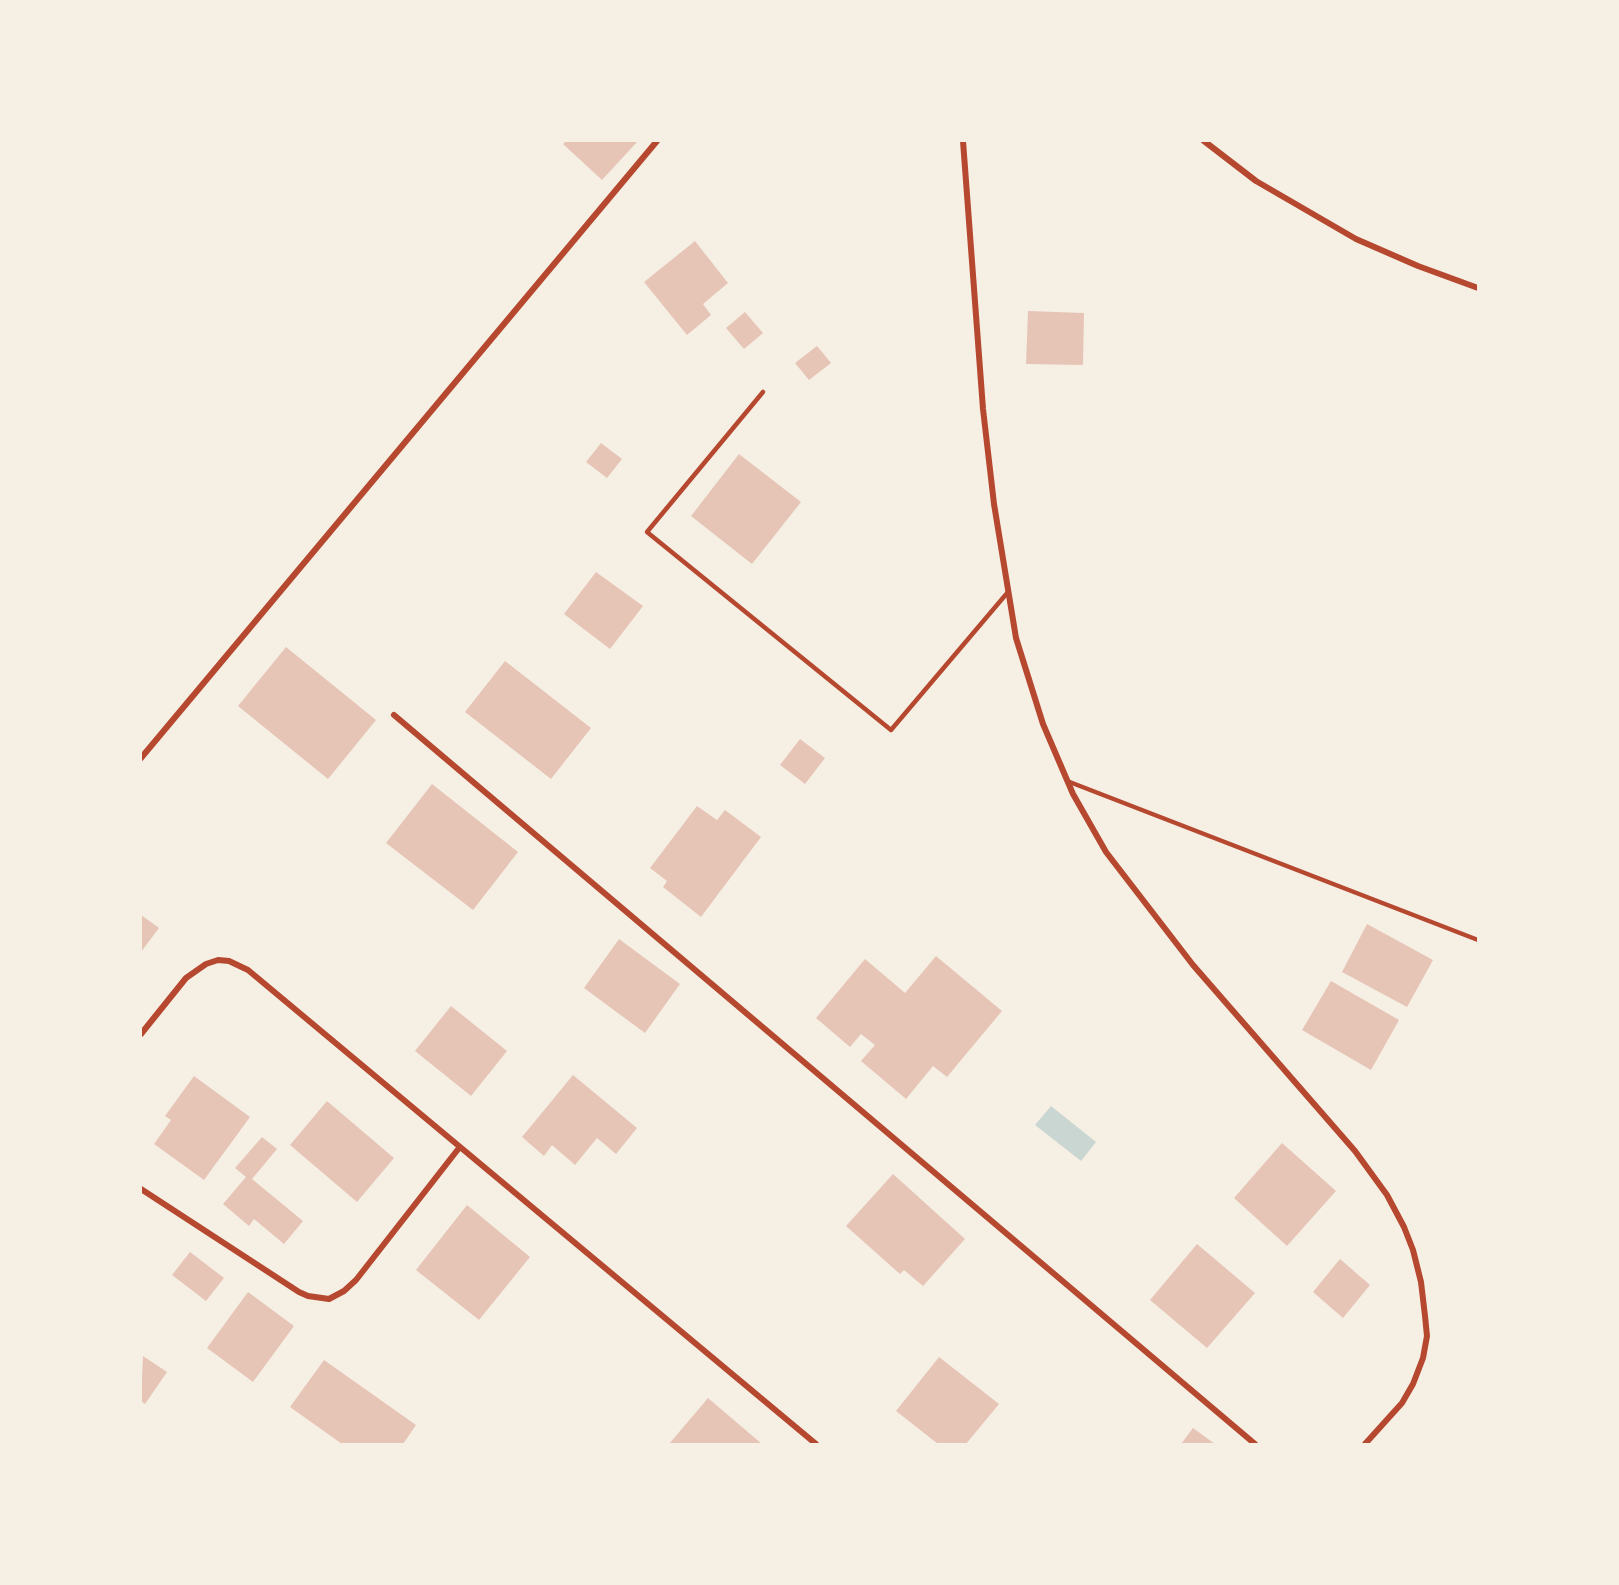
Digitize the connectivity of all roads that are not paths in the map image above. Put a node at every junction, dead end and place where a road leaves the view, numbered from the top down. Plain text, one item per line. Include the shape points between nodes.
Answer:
1 (657, 141) edge
2 (963, 141) edge
3 (1204, 141) edge
4 (1478, 288) edge
5 (763, 392) dead end
6 (1008, 592) junction
7 (394, 715) dead end
8 (141, 758) edge
9 (1067, 782) junction
10 (1478, 940) edge
11 (141, 1034) edge
12 (459, 1148) junction
13 (141, 1189) edge
14 (816, 1444) edge
15 (1255, 1444) edge
16 (1365, 1444) edge

1 - 8 street
2 - 6 street via 983,408
3 - 4 street via 1256,181 1356,239
5 - 6 lane via 647,532 891,729
6 - 9 street via 1028,680
7 - 15 street
9 - 10 lane
9 - 16 street via 1090,827 1128,882 1193,964 1355,1151 1404,1227 1421,1282 1425,1345 1419,1372 1406,1396
11 - 12 street via 186,978 206,964 229,961 248,970
12 - 13 street via 356,1280 329,1299 299,1292
12 - 14 street

